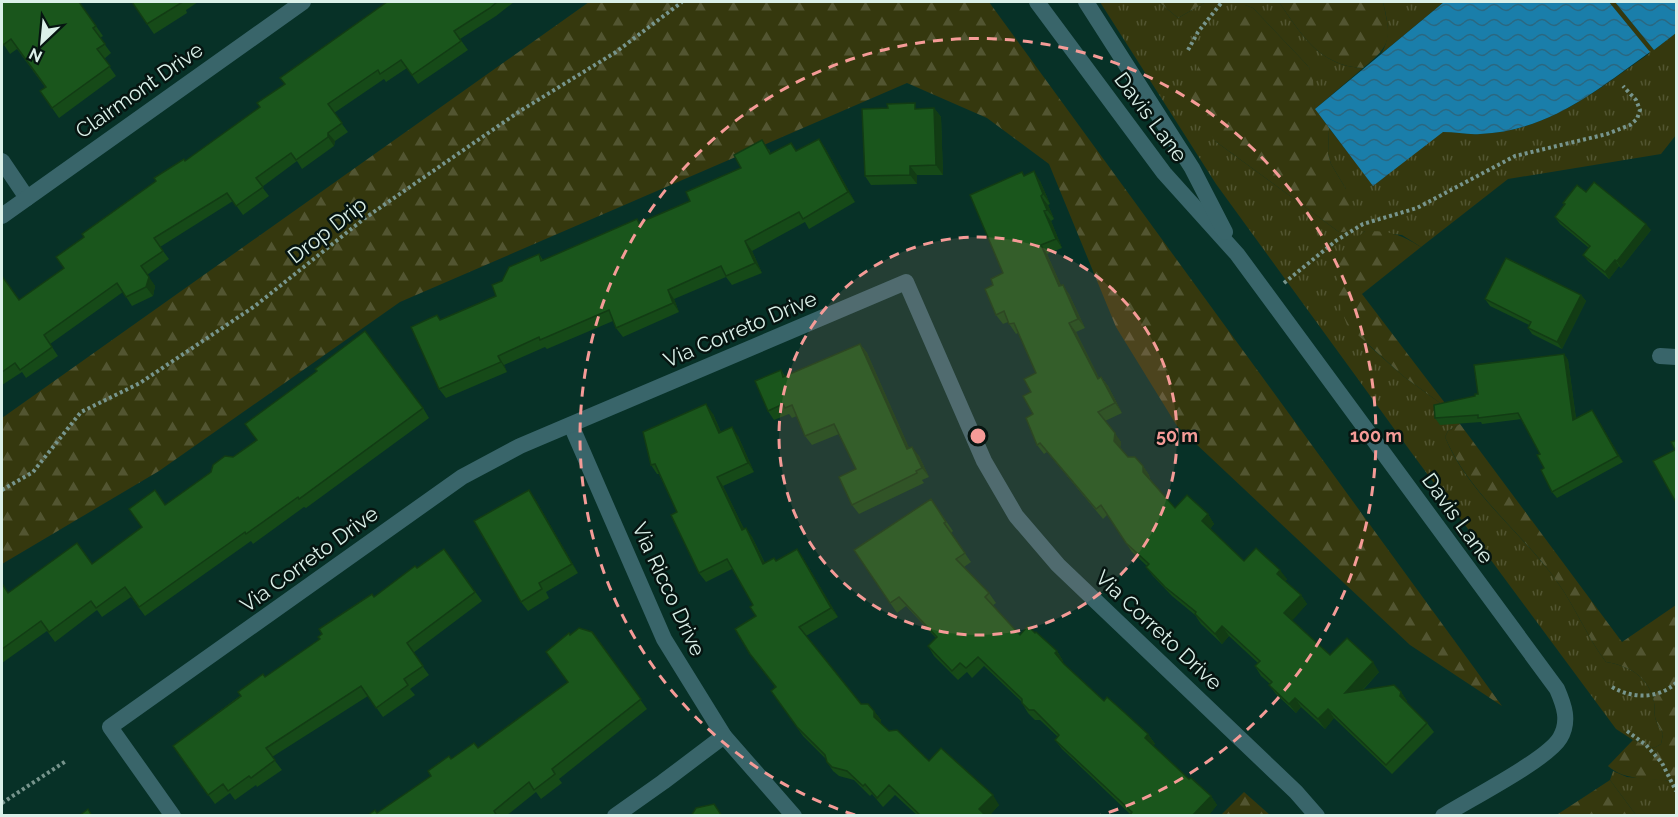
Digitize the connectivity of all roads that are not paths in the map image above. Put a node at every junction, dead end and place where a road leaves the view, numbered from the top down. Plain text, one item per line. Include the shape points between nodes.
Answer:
1 (303, 2) edge
2 (1037, 2) edge
3 (1086, 2) edge
4 (2, 161) edge
5 (27, 198) junction
6 (2, 216) edge
7 (1237, 255) junction
8 (571, 425) junction
9 (724, 736) junction
10 (173, 816) edge
11 (615, 816) edge
12 (794, 816) edge
13 (1317, 816) edge
14 (1443, 816) edge

1 - 5 street, Clairmont Drive
2 - 7 street, Davis Lane via 1164,173
3 - 7 street, Davis Lane via 1192,168
4 - 5 street
5 - 6 street, Clairmont Drive
7 - 14 street, Davis Lane via 1557,689 1565,706 1561,737 1546,752
8 - 9 street, Via Ricco Drive via 664,639
8 - 10 street, Via Correto Drive via 520,446 462,477 110,727
8 - 13 street, Via Correto Drive via 906,282 984,461 1016,516 1058,565
9 - 11 street
9 - 12 street, Via Ricco Drive

